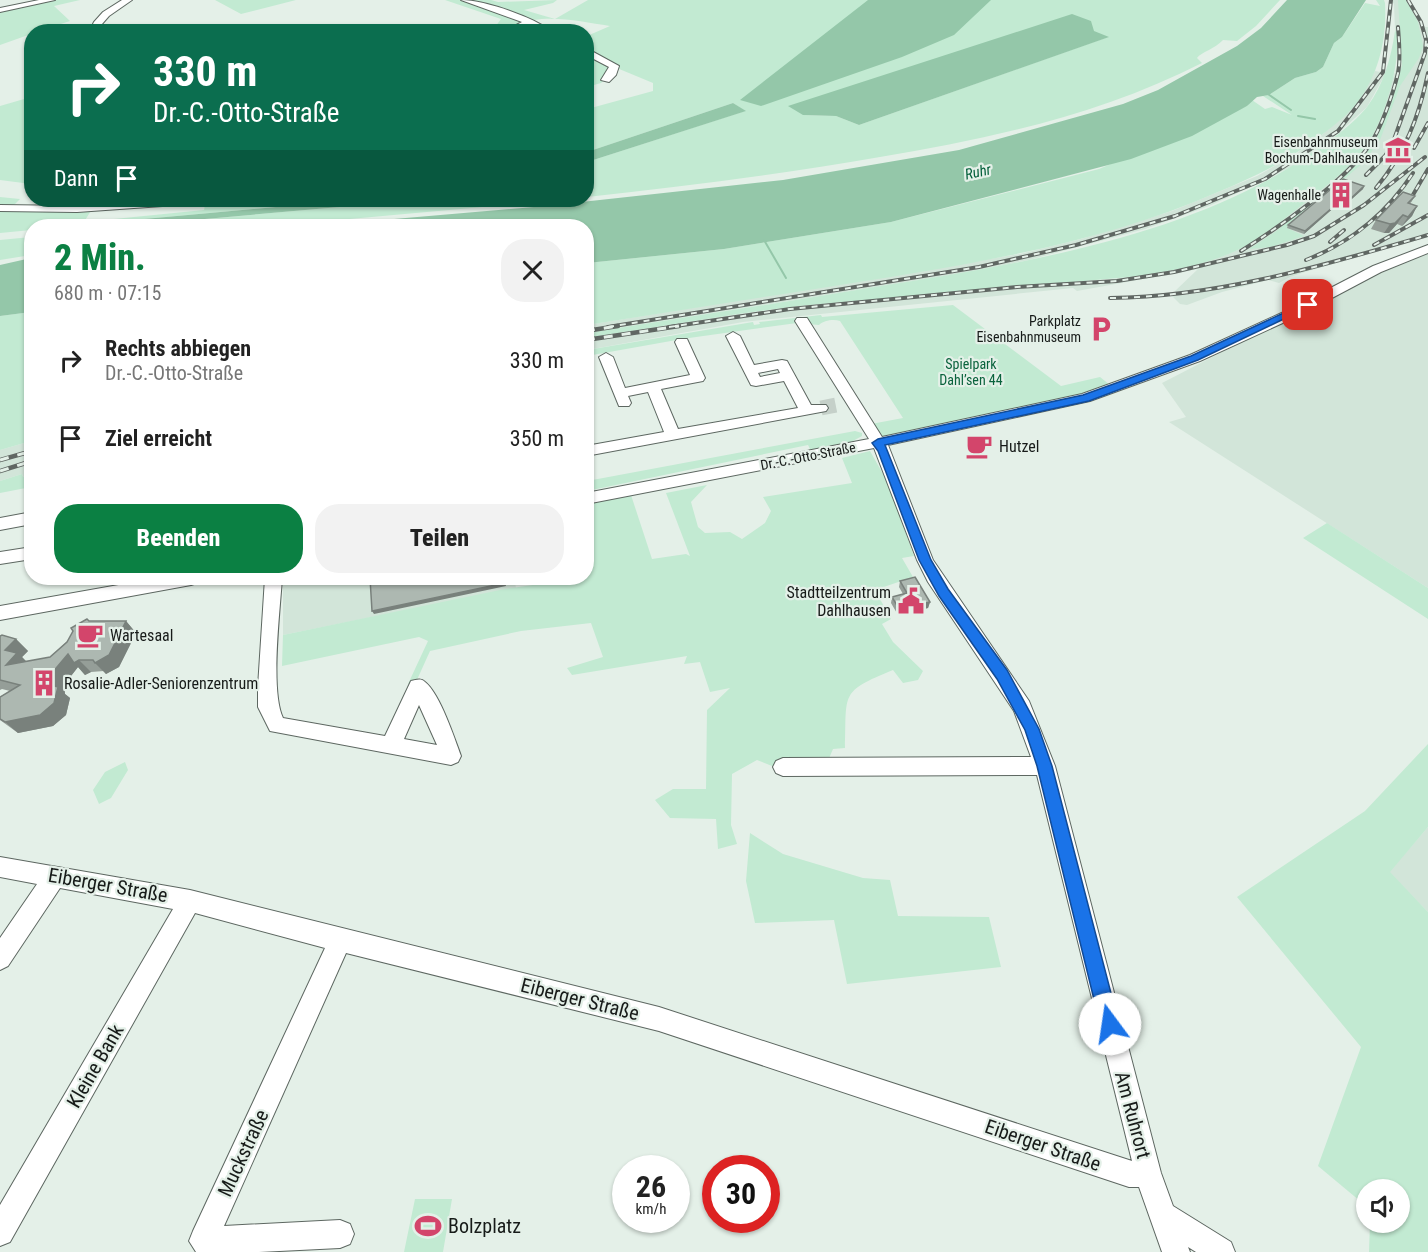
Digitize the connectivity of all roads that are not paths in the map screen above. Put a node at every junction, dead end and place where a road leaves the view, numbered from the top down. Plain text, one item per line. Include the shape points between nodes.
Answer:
1 (51, 0) edge
2 (128, 0) edge
3 (465, 0) edge
4 (0, 10) edge
5 (530, 21) junction
6 (97, 24) edge
7 (524, 24) edge
8 (535, 24) edge
9 (594, 55) edge
10 (606, 80) dead end
11 (105, 207) edge
12 (0, 208) edge
13 (1428, 249) edge
14 (802, 321) dead end
15 (733, 336) dead end
16 (682, 342) dead end
17 (606, 357) dead end
18 (655, 392) junction
19 (673, 435) junction
20 (878, 443) junction
21 (594, 450) edge
22 (594, 497) edge
23 (24, 520) edge
24 (0, 524) edge
25 (24, 554) edge
26 (0, 558) edge
27 (153, 585) edge
28 (273, 585) edge
29 (0, 613) edge
30 (391, 745) junction
31 (1045, 766) junction
32 (783, 768) dead end
33 (0, 867) edge
34 (55, 876) junction
35 (190, 901) junction
36 (340, 940) junction
37 (0, 958) edge
38 (1148, 1173) junction
39 (1161, 1214) junction
40 (0, 1232) edge
41 (340, 1234) dead end
42 (1176, 1252) edge
43 (1221, 1252) edge

1 - 4 street
2 - 6 street
3 - 5 street
5 - 7 street
5 - 8 street
9 - 10 street via 614,66
11 - 12 street
13 - 20 street, Dr.-C.-Otto-Straße via 1377,268 1293,313 1195,358 1119,387 1083,399
14 - 20 street, Am Ruhrort via 846,404
15 - 19 street via 750,370 782,364 814,409
16 - 18 street via 698,378
17 - 18 street via 624,404
18 - 19 street
19 - 21 street
20 - 22 street, Dr.-C.-Otto-Straße
20 - 31 street, Am Ruhrort via 925,560 1022,707
23 - 24 street
25 - 26 street
27 - 29 street
28 - 30 street via 267,687 268,707 277,725
30 - 30 street via 418,687 427,690 446,720 458,760
31 - 32 street
31 - 38 street, Am Ruhrort
33 - 34 street, Eiberger Straße
34 - 35 street, Eiberger Straße
34 - 37 street
35 - 36 street, Eiberger Straße
35 - 40 street, Kleine Bank
36 - 38 street, Eiberger Straße via 659,1019 1130,1174
36 - 41 street, Muckstraße via 203,1241
38 - 39 street, Am Ruhrort
39 - 42 street, Am Ruhrort
39 - 43 street

